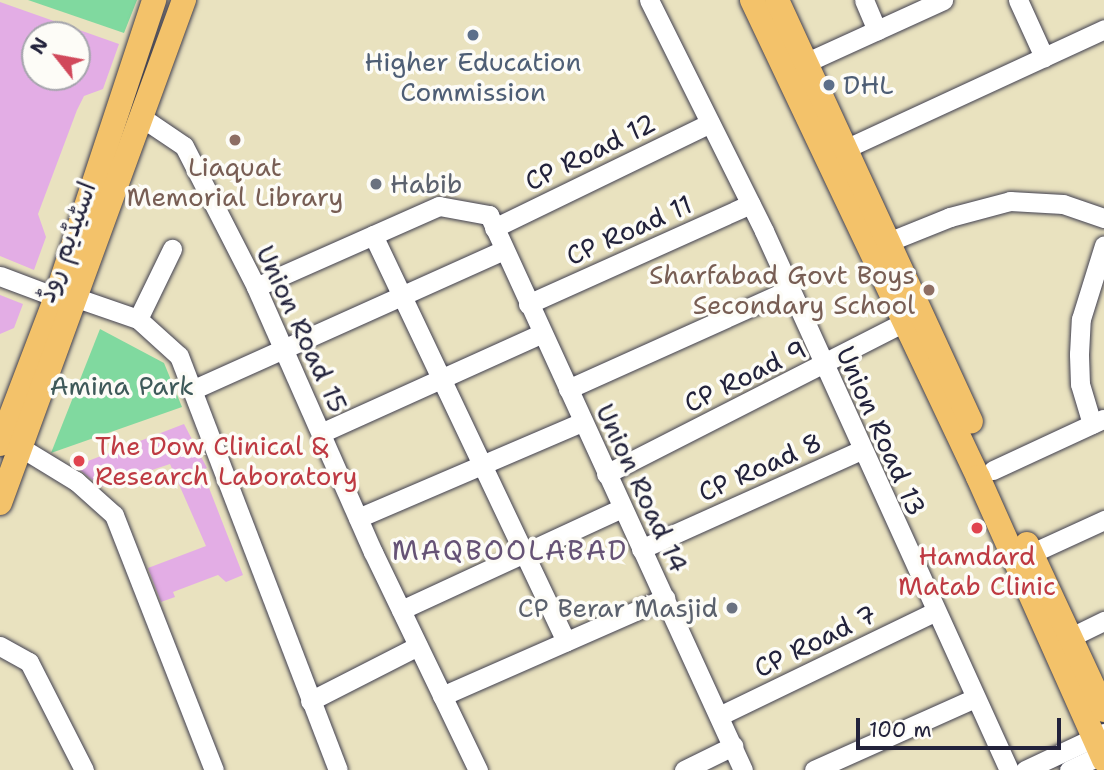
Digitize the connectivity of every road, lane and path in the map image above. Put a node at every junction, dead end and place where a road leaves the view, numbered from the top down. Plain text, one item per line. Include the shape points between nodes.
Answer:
1 (154, 0) edge
2 (184, 0) edge
3 (649, 0) edge
4 (752, 0) edge
5 (777, 0) edge
6 (864, 0) edge
7 (943, 0) edge
8 (1018, 0) edge
9 (1104, 29) edge
10 (877, 30) junction
11 (1044, 57) junction
12 (795, 67) junction
13 (144, 119) junction
14 (710, 123) junction
15 (847, 148) junction
16 (751, 204) junction
17 (1104, 218) edge
18 (494, 228) junction
19 (373, 235) junction
20 (881, 245) junction
21 (1104, 245) edge
22 (172, 249) dead end
23 (503, 250) junction
24 (0, 276) edge
25 (256, 287) junction
26 (790, 289) junction
27 (403, 294) junction
28 (67, 297) junction
29 (528, 304) junction
30 (138, 319) junction
31 (905, 321) junction
32 (542, 333) junction
33 (283, 347) junction
34 (823, 367) junction
35 (442, 378) junction
36 (568, 389) junction
37 (192, 390) junction
38 (1098, 421) edge
39 (582, 422) junction
40 (321, 433) junction
41 (10, 446) edge
42 (862, 450) junction
43 (484, 464) junction
44 (992, 470) junction
45 (606, 474) junction
46 (0, 503) edge
47 (622, 508) junction
48 (358, 517) junction
49 (1104, 520) edge
50 (641, 549) junction
51 (522, 554) junction
52 (1024, 556) junction
53 (665, 598) junction
54 (401, 610) junction
55 (934, 612) junction
56 (1104, 621) edge
57 (1071, 637) junction
58 (566, 642) junction
59 (0, 646) edge
60 (418, 646) junction
61 (442, 696) junction
62 (975, 698) junction
63 (310, 701) junction
64 (1104, 710) edge
65 (719, 716) junction
66 (733, 746) junction
67 (1102, 748) edge
68 (80, 768) edge
69 (214, 770) edge
70 (338, 770) edge
71 (478, 770) edge
72 (684, 770) edge
73 (743, 770) edge
74 (814, 770) edge
75 (1009, 770) edge
76 (1025, 770) edge
77 (1069, 770) edge

1 - 28 main road, اسٹیڈیم روڈ
2 - 13 main road, اسٹیڈیم روڈ
3 - 14 street, Union Road 13
4 - 12 main road
5 - 12 main road
6 - 10 street
7 - 10 street
8 - 11 street
9 - 11 street
10 - 12 street
11 - 15 street
12 - 15 main road
12 - 20 main road
13 - 25 street, Union Road 15 via 184,146
13 - 28 main road, اسٹیڈیم روڈ
14 - 16 street, Union Road 13
14 - 18 street, CP Road 12
15 - 20 main road
16 - 26 street, Union Road 13
16 - 29 street, CP Road 11
17 - 20 street via 1062,204 1010,201 950,217
18 - 19 street via 489,215 439,206
18 - 23 street, Union Road 14
19 - 25 street
19 - 27 street
20 - 31 main road
20 - 44 main road
21 - 38 street via 1081,319 1080,342 1080,384
22 - 30 street
23 - 27 street
23 - 29 street, Union Road 14
24 - 28 street
25 - 33 street, Union Road 15
26 - 34 street, Union Road 13
26 - 36 street
27 - 33 street
27 - 35 street
28 - 30 street
28 - 41 main road, اسٹیڈیم روڈ
29 - 32 street, Union Road 14
30 - 37 street via 179,356
31 - 34 street, CP Road 9
31 - 52 main road
32 - 35 street
32 - 36 street, Union Road 14
33 - 37 street
33 - 40 street, Union Road 15
34 - 42 street, Union Road 13
34 - 45 street, CP Road 9
35 - 40 street
35 - 43 street
36 - 39 street, Union Road 14
37 - 63 street
38 - 44 street
39 - 43 street
39 - 45 street, Union Road 14
40 - 48 street, Union Road 15
41 - 46 main road, اسٹیڈیم روڈ
41 - 69 street via 76,481 114,515
42 - 50 street, CP Road 8
42 - 55 street, Union Road 13
43 - 48 street
43 - 51 street
44 - 52 main road
45 - 47 street, Union Road 14
47 - 50 street, Union Road 14
47 - 51 street
48 - 54 street, Union Road 15
49 - 52 street
50 - 53 street, Union Road 14
51 - 54 street
51 - 58 street
52 - 57 main road
52 - 67 main road
53 - 58 street
53 - 65 street, Union Road 14
54 - 60 street, Union Road 15
55 - 62 street, Union Road 13
55 - 65 street, CP Road 7
56 - 57 street
57 - 64 main road
58 - 61 street
59 - 68 street via 29,662
60 - 61 street, Union Road 15
60 - 63 street
61 - 71 street, Union Road 15
62 - 74 street
62 - 75 street, Union Road 13
63 - 70 street
65 - 66 street, Union Road 14
66 - 72 street
66 - 73 street, Union Road 14
67 - 76 street
67 - 77 street

